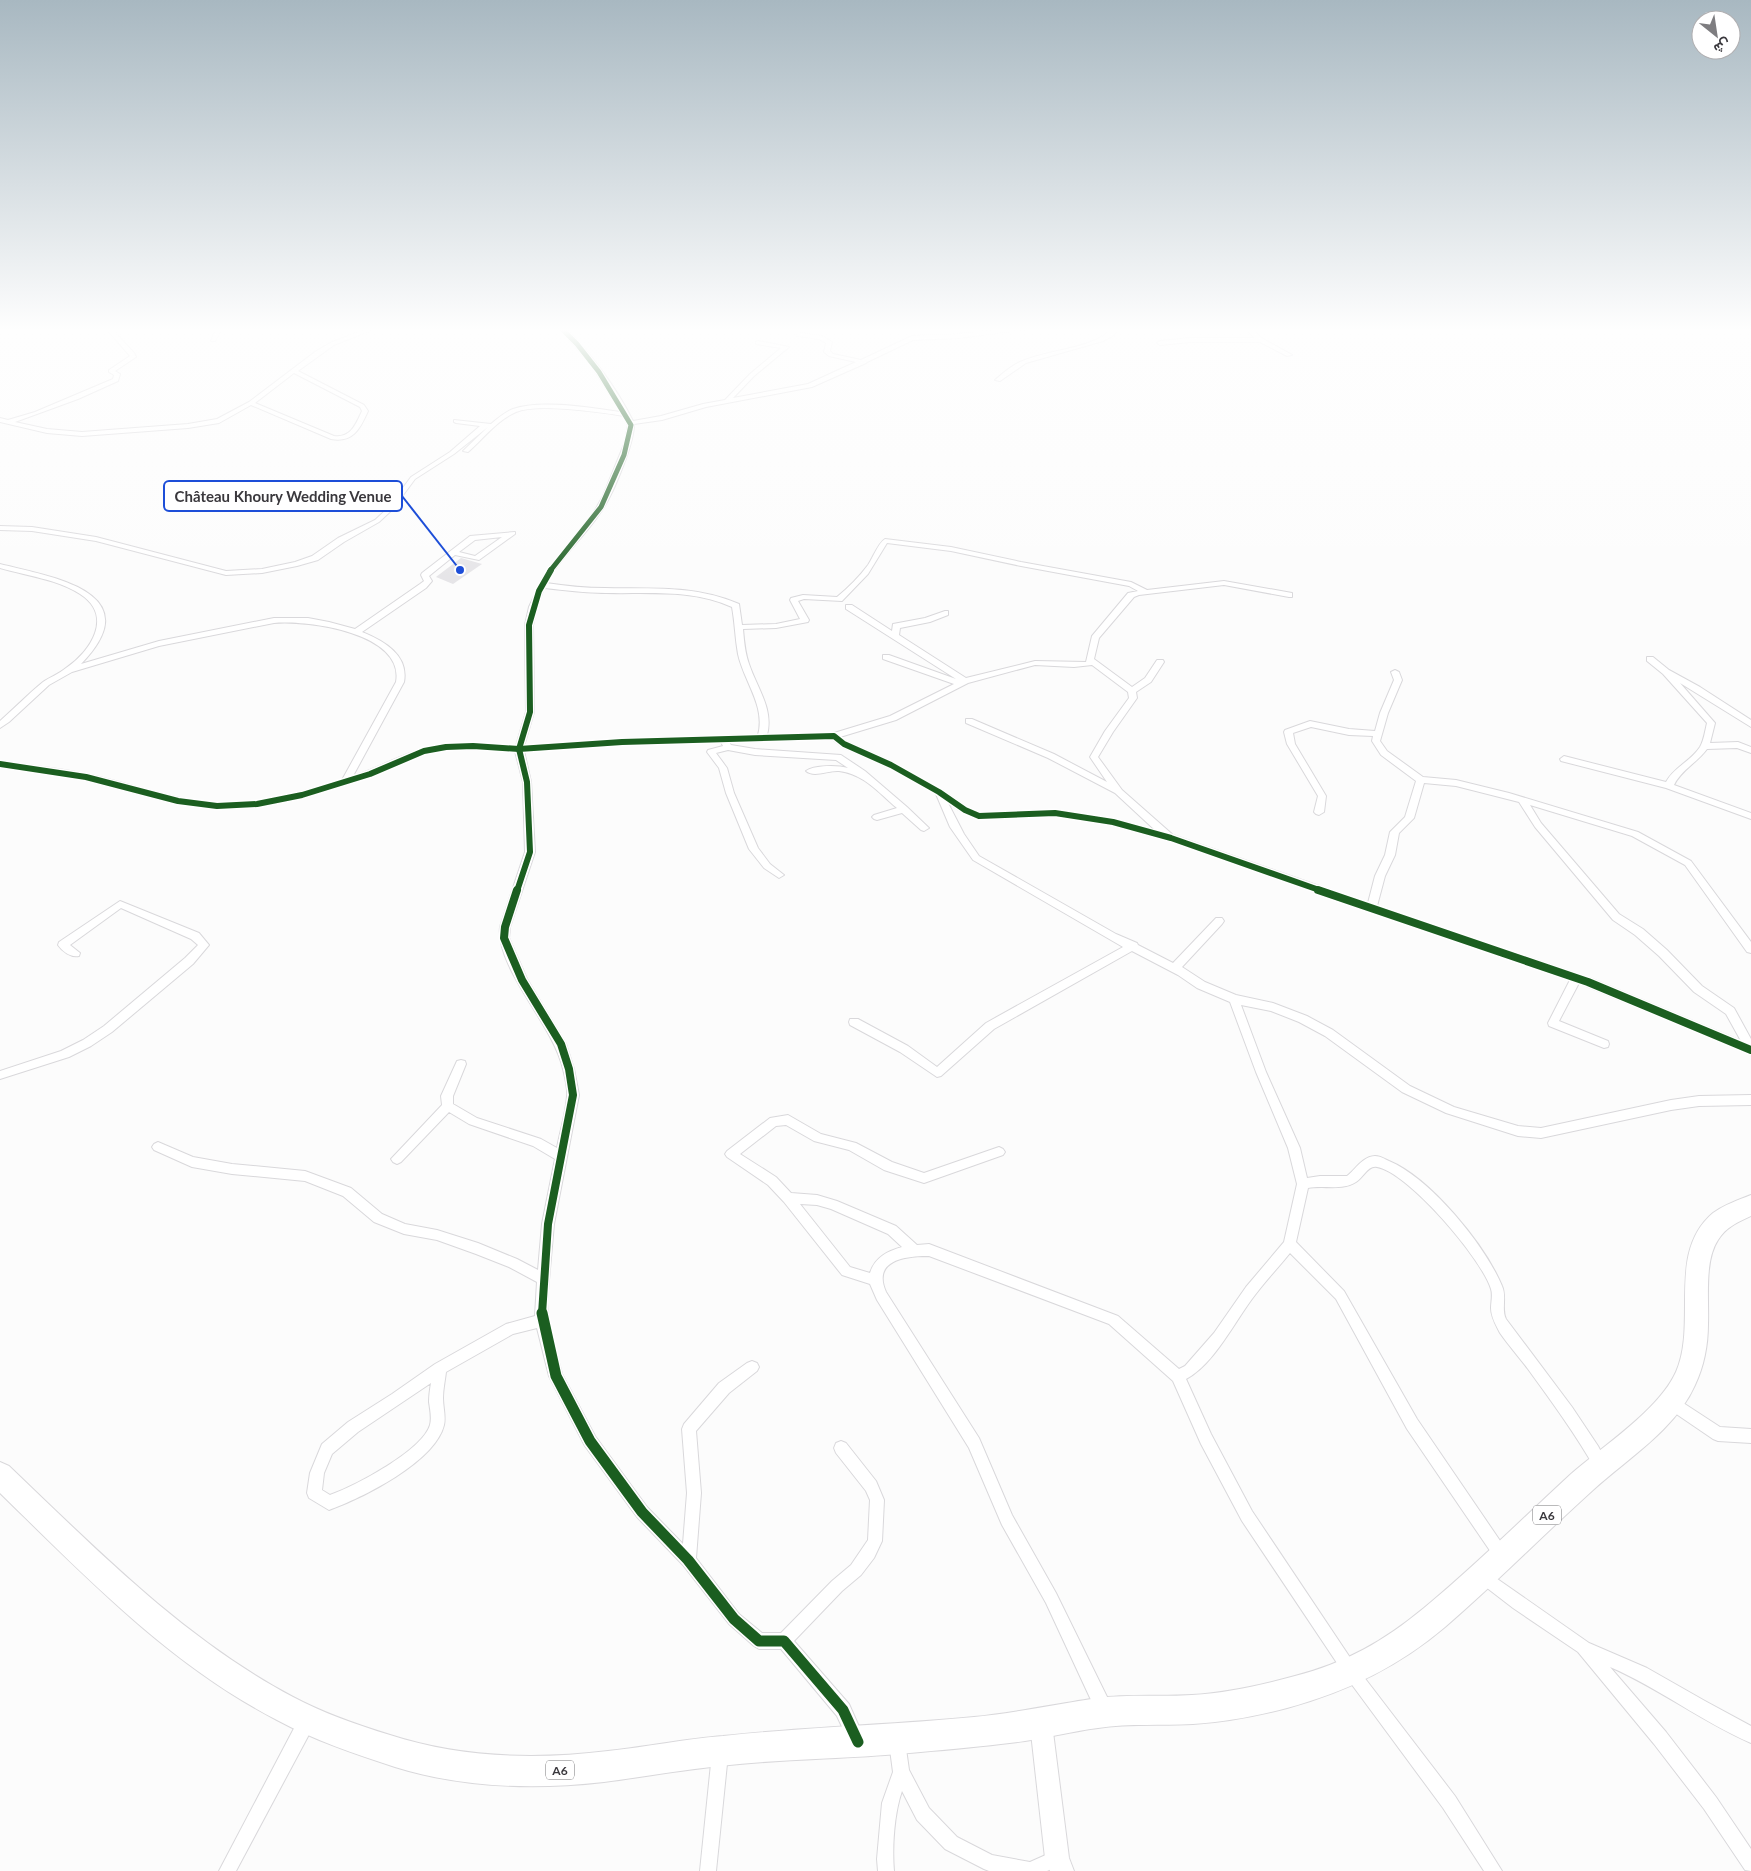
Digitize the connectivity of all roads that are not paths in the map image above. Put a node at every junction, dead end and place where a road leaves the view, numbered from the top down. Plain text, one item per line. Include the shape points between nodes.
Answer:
1 (33, 414) edge
2 (233, 414) edge
3 (278, 414) edge
4 (364, 414) edge
5 (510, 414) edge
6 (615, 414) edge
7 (625, 414) edge
8 (672, 414) edge
9 (628, 419) junction
10 (0, 420) edge
11 (456, 421) dead end
12 (8, 422) junction
13 (485, 425) junction
14 (494, 426) junction
15 (466, 451) dead end
16 (0, 528) edge
17 (454, 554) junction
18 (0, 566) edge
19 (542, 585) junction
20 (411, 589) dead end
21 (1147, 592) junction
22 (1289, 595) dead end
23 (849, 607) dead end
24 (945, 613) dead end
25 (338, 627) junction
26 (739, 627) junction
27 (355, 633) junction
28 (895, 635) junction
29 (886, 657) dead end
30 (1650, 659) dead end
31 (1091, 660) junction
32 (1160, 662) dead end
33 (69, 670) junction
34 (1395, 672) dead end
35 (1666, 672) junction
36 (962, 682) junction
37 (1132, 691) junction
38 (970, 722) dead end
39 (1751, 724) edge
40 (0, 725) edge
41 (1378, 734) junction
42 (834, 736) junction
43 (762, 738) junction
44 (726, 743) junction
45 (1704, 746) junction
46 (519, 749) junction
47 (1751, 750) edge
48 (1564, 759) dead end
49 (0, 764) edge
50 (810, 771) dead end
51 (860, 771) junction
52 (1421, 780) junction
53 (346, 781) junction
54 (1669, 786) junction
55 (939, 792) junction
56 (1119, 792) junction
57 (1522, 800) junction
58 (904, 809) junction
59 (1319, 812) dead end
60 (1751, 816) edge
61 (877, 817) dead end
62 (924, 828) dead end
63 (1170, 838) junction
64 (779, 875) dead end
65 (1372, 908) junction
66 (1219, 921) dead end
67 (1133, 946) junction
68 (1751, 949) edge
69 (75, 953) dead end
70 (1174, 969) junction
71 (1576, 978) junction
72 (1234, 999) junction
73 (854, 1022) dead end
74 (1604, 1044) dead end
75 (1751, 1050) edge
76 (461, 1064) dead end
77 (0, 1075) edge
78 (1751, 1100) edge
79 (448, 1106) junction
80 (158, 1147) dead end
81 (999, 1152) dead end
82 (561, 1157) junction
83 (396, 1159) dead end
84 (1303, 1184) junction
85 (788, 1198) junction
86 (1751, 1205) edge
87 (1290, 1244) junction
88 (914, 1250) junction
89 (543, 1279) junction
90 (875, 1280) junction
91 (542, 1321) junction
92 (752, 1367) dead end
93 (440, 1368) junction
94 (1178, 1376) junction
95 (1671, 1402) junction
96 (1751, 1436) edge
97 (841, 1448) dead end
98 (1601, 1465) junction
99 (0, 1475) edge
100 (1502, 1556) junction
101 (688, 1560) junction
102 (1482, 1575) junction
103 (784, 1641) junction
104 (1583, 1647) junction
105 (1352, 1673) junction
106 (1106, 1712) junction
107 (308, 1720) junction
108 (1041, 1724) junction
109 (1751, 1735) edge
110 (897, 1739) junction
111 (858, 1742) junction
112 (720, 1751) junction
113 (901, 1772) junction
114 (1751, 1864) edge
115 (1060, 1865) edge
116 (227, 1871) edge
117 (708, 1871) edge
118 (886, 1871) edge
119 (1494, 1871) edge

1 - 12 street
2 - 12 street via 208,423 82,434 40,430
3 - 4 street via 342,440 357,429
5 - 14 street
6 - 9 street
7 - 9 street
8 - 9 street via 662,418
9 - 19 street via 631,432 628,443 598,513 546,575
10 - 12 street
11 - 13 street
13 - 14 street
13 - 16 street via 452,453 413,478 377,521 315,558 284,567 226,573 96,539 32,529
14 - 15 street
17 - 17 street via 474,538 513,533 476,558
17 - 27 street via 425,575 428,581 423,586
18 - 33 street via 60,582 85,593 95,602 102,616 102,630 88,653
19 - 26 street via 712,596 736,606
19 - 46 street via 529,624 530,712
20 - 25 street via 358,626
21 - 22 street via 1232,583
21 - 26 street via 1131,584 1070,572 950,549 885,541 882,550 851,590 839,599 794,600 805,620 776,626
21 - 31 street via 1131,595 1095,638
23 - 28 street
24 - 28 street via 896,626
25 - 27 street
25 - 33 street via 299,620 256,624 134,650
26 - 43 street via 746,669 766,717
27 - 53 street via 374,640 393,654 403,672
28 - 36 street
29 - 36 street
30 - 35 street
31 - 36 street via 1084,665 1035,663
31 - 37 street
32 - 37 street via 1148,680
33 - 40 street via 49,681
34 - 41 street via 1398,680
35 - 39 street
35 - 45 street via 1712,723
36 - 42 street via 893,718
37 - 56 street via 1133,698 1094,757
38 - 56 street via 1051,756
41 - 52 street via 1376,741 1384,753
41 - 59 street via 1310,724 1288,732 1291,744 1322,796
42 - 43 street
42 - 55 street
43 - 44 street
44 - 46 street via 622,742
44 - 51 street via 755,752 838,758
44 - 64 street via 710,752 723,768 754,849
45 - 47 street via 1738,745
45 - 54 street via 1674,774
46 - 53 street via 474,746 424,751
46 - 82 street via 528,798 530,852 504,927 504,938 522,980 560,1044 569,1069 573,1095
48 - 54 street
49 - 53 street via 86,777 178,801 217,806 278,800
50 - 51 street via 839,768 856,773
51 - 58 street
52 - 57 street via 1456,783
52 - 65 street via 1409,818 1395,832
54 - 60 street
55 - 63 street via 980,816 1055,813 1113,822
55 - 67 street via 949,818 976,858
56 - 63 street
57 - 68 street via 1635,834 1688,863
57 - 75 street via 1538,825 1616,917 1663,952 1698,989 1730,1011
58 - 61 street
58 - 62 street
63 - 65 street
65 - 71 street
66 - 70 street
67 - 70 street
67 - 73 street via 990,1026 937,1073 904,1049
69 - 77 street via 63,945 120,904 195,936 204,945 189,961 87,1043 65,1054
70 - 72 street
71 - 74 street via 1553,1023
71 - 75 street
72 - 78 street via 1273,1007 1303,1019 1329,1033 1406,1089 1450,1110 1518,1131 1541,1133 1671,1104
72 - 84 street via 1294,1148
76 - 79 street via 447,1096
79 - 82 street via 473,1121 537,1142
79 - 83 street
80 - 89 street via 192,1162 305,1176 347,1192 378,1218 404,1229 437,1235 478,1249
81 - 85 street via 924,1178 888,1166 852,1146 818,1138 788,1120 774,1121 731,1154 772,1181
82 - 89 street via 548,1224
84 - 87 street
84 - 98 street via 1338,1183 1352,1178 1365,1165 1376,1161 1392,1166 1411,1180 1458,1228 1488,1271 1498,1290 1498,1317 1582,1433
85 - 88 street via 833,1205 892,1230
85 - 90 street via 846,1271
86 - 95 highway, A6 via 1724,1216 1701,1249 1694,1358
87 - 94 street via 1250,1291 1220,1337 1190,1370
87 - 100 street via 1340,1294 1412,1424
88 - 90 street via 888,1258 878,1268
88 - 94 street via 929,1250 1112,1320
89 - 91 street
90 - 106 street via 881,1296 974,1444 1007,1520 1051,1598
91 - 93 street via 511,1328
91 - 101 street via 556,1376 590,1441 642,1512
92 - 101 street via 724,1388 689,1429 694,1510
93 - 93 street via 353,1427 327,1449 316,1473 314,1494 329,1503 346,1498 414,1455 428,1442 437,1426 436,1394
94 - 105 street via 1247,1516
95 - 96 street via 1718,1434
95 - 98 highway, A6 via 1655,1420
97 - 103 street via 871,1486 877,1500 875,1541 856,1570
98 - 100 highway, A6
99 - 107 highway, A6 via 112,1583 164,1626 243,1683
100 - 102 highway, A6
101 - 103 street via 734,1619 759,1641
102 - 104 street
102 - 105 highway, A6 via 1405,1642
103 - 111 street via 843,1710
104 - 109 street via 1642,1673
104 - 114 street via 1660,1738
105 - 106 highway, A6 via 1270,1697 1211,1708
105 - 119 street via 1449,1802
106 - 108 highway, A6
107 - 112 highway, A6 via 392,1751 431,1762 472,1768 518,1771 587,1769
107 - 116 street
108 - 110 highway, A6
108 - 115 street
110 - 111 highway, A6
110 - 113 street
111 - 112 highway, A6
112 - 117 street
113 - 115 street via 923,1814 951,1843 990,1863 1030,1870
113 - 118 street via 890,1802

